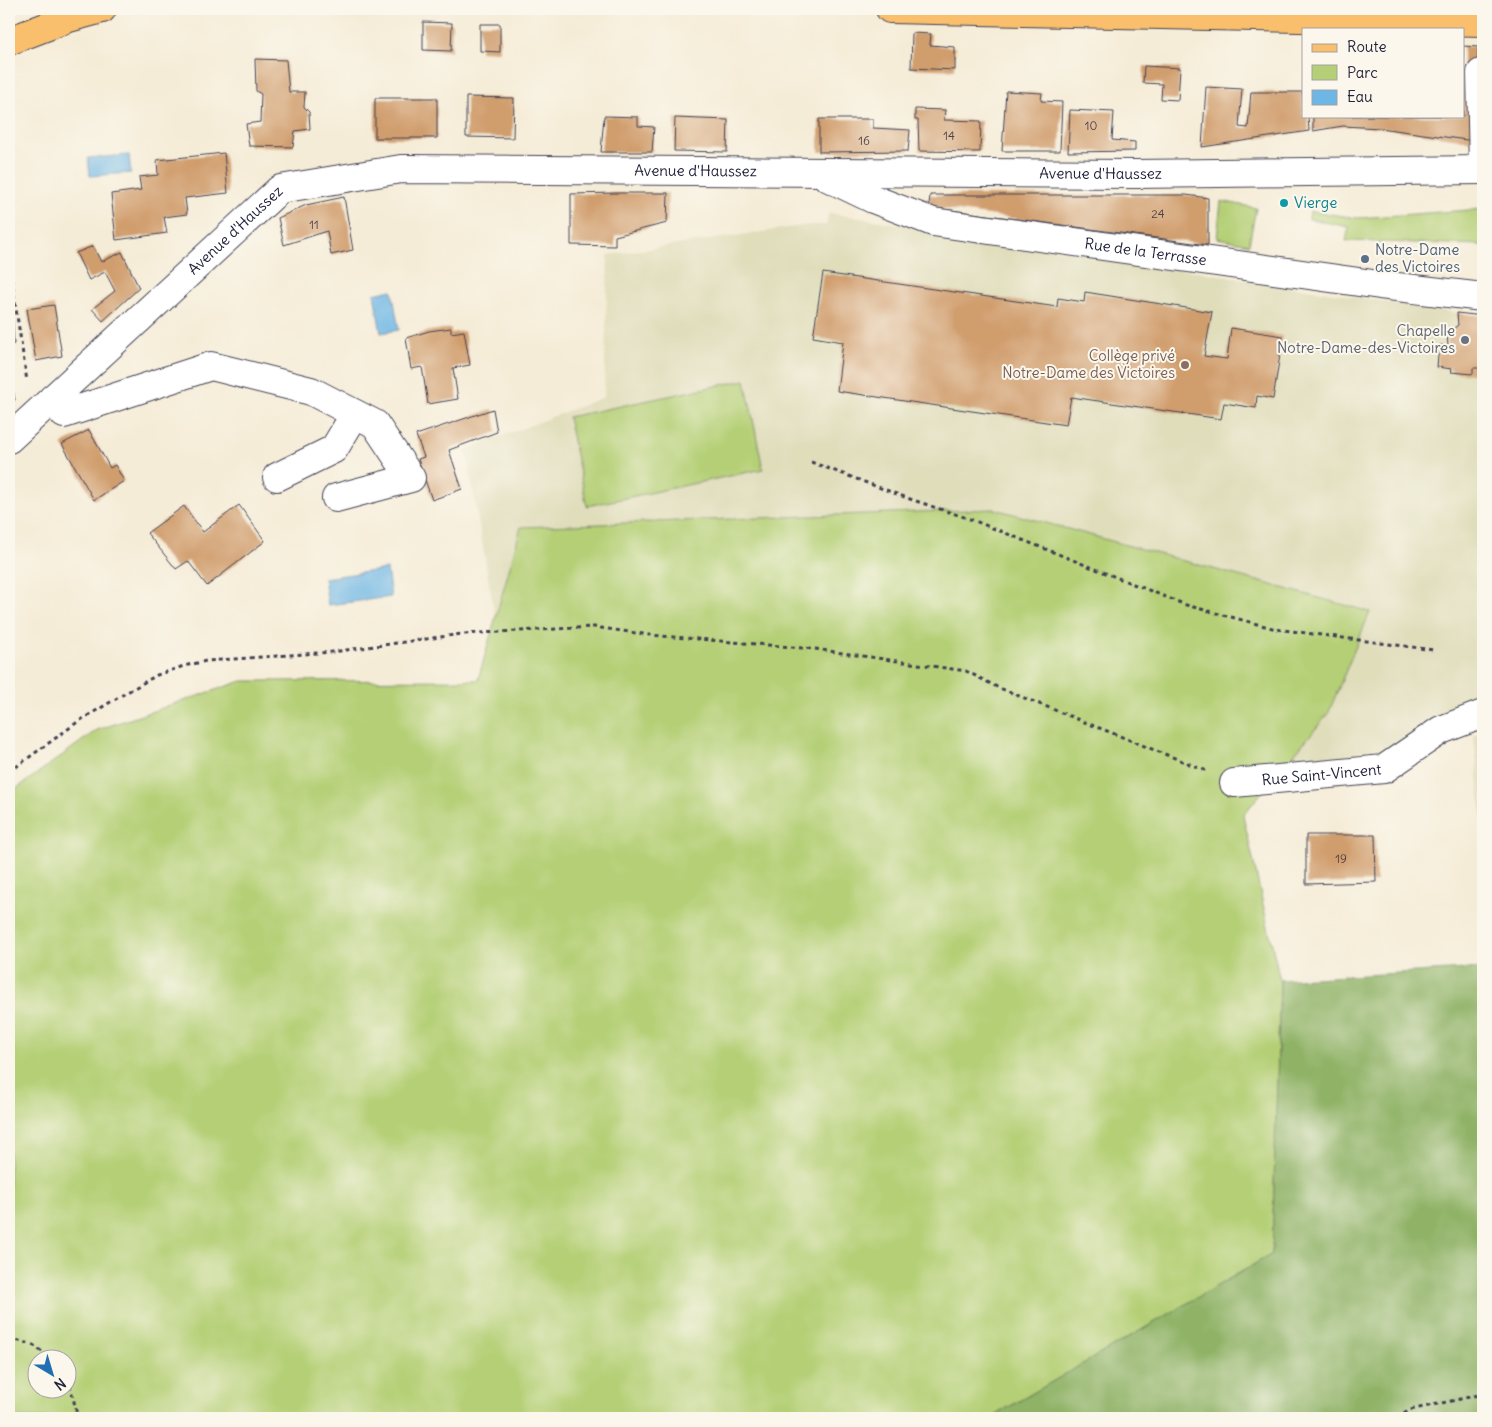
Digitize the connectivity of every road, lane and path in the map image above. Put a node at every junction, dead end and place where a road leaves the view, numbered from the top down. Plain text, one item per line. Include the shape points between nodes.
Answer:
1 (102, 9) edge
2 (890, 9) edge
3 (1483, 22) edge
4 (9, 41) edge
5 (1481, 73) dead end
6 (1483, 170) edge
7 (819, 173) junction
8 (9, 263) edge
9 (1483, 297) edge
10 (47, 403) junction
11 (355, 414) junction
12 (9, 438) edge
13 (811, 462) dead end
14 (276, 477) dead end
15 (336, 498) dead end
16 (1434, 650) dead end
17 (1483, 714) edge
18 (9, 772) edge
19 (1234, 782) joint
20 (9, 1338) edge
21 (39, 1350) edge
22 (1483, 1394) edge
23 (74, 1400) edge
24 (78, 1418) edge
25 (1397, 1418) edge

1 - 4 main road
2 - 3 main road
5 - 6 street
6 - 7 street, Avenue d'Haussez
7 - 9 street, Rue de la Terrasse via 873,199 933,222
7 - 10 street, Avenue d'Haussez via 401,169 280,189
8 - 10 path via 28,388
10 - 11 street via 64,414 211,366 310,391
10 - 12 street, Avenue d'Haussez
11 - 14 street via 334,449
11 - 15 street via 375,424 411,478
13 - 16 path via 970,519 1186,605 1276,629
17 - 19 street, Rue Saint-Vincent via 1441,730 1384,769
18 - 19 path via 79,721 157,676 184,666 332,652 462,634 594,627 815,649 966,671
20 - 21 path
22 - 25 path via 1410,1410
23 - 24 path

